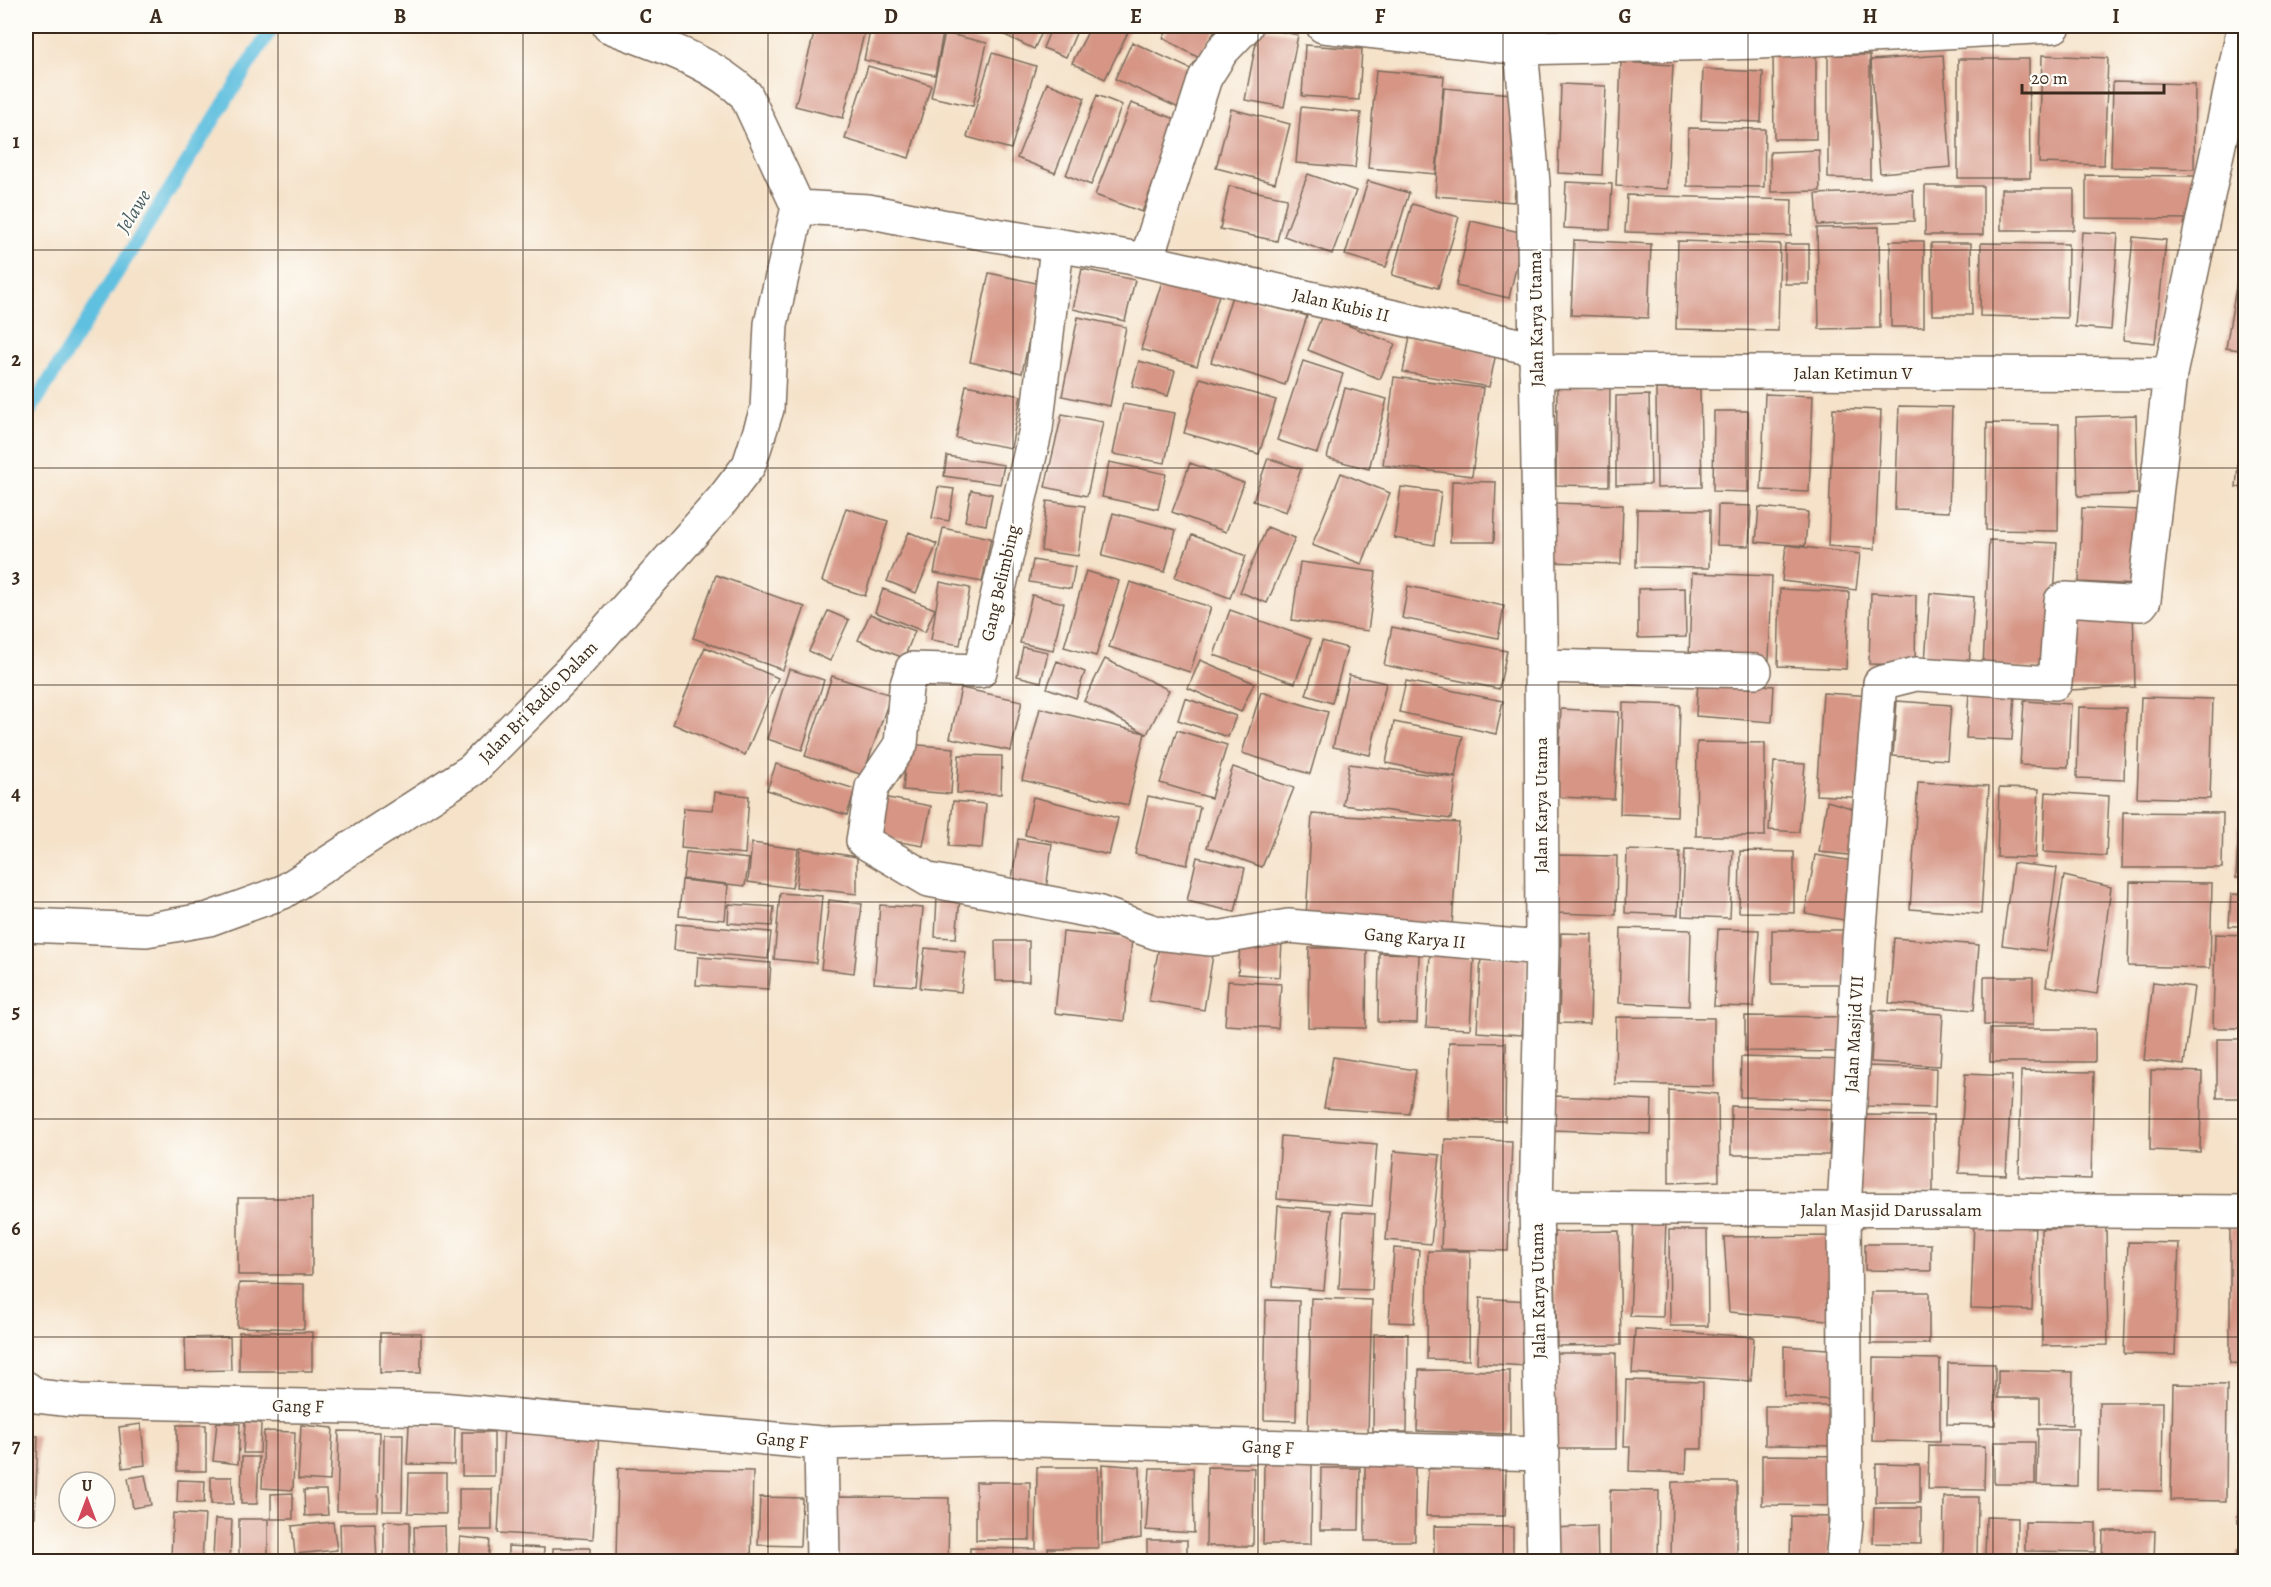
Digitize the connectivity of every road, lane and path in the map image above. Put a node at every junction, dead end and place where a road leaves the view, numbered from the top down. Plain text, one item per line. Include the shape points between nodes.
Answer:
1 (609, 26) edge
2 (1246, 26) edge
3 (1323, 26) edge
4 (2054, 26) edge
5 (2236, 27) edge
6 (1760, 34) edge
7 (1521, 48) junction
8 (798, 207) junction
9 (1057, 247) junction
10 (1139, 259) junction
11 (1536, 360) junction
12 (2170, 375) junction
13 (1541, 666) junction
14 (1755, 671) dead end
15 (863, 841) joint
16 (26, 925) edge
17 (1542, 948) junction
18 (1536, 1207) junction
19 (1844, 1210) junction
20 (2246, 1212) edge
21 (26, 1389) edge
22 (821, 1443) junction
23 (1543, 1454) junction
24 (823, 1562) edge
25 (1544, 1562) edge
26 (1842, 1562) edge

1 - 8 street via 705,64 733,82 746,95
2 - 10 street via 1222,51 1205,78
3 - 7 street
4 - 6 street
5 - 12 street
6 - 7 street
7 - 11 street, Jalan Karya Utama via 1533,183
8 - 9 street, Jalan Kubis II via 868,211
8 - 16 street, Jalan Bri Radio Dalam via 771,324 767,409 748,465 723,499 575,666 472,770 283,892 210,919 146,930
9 - 10 street, Jalan Kubis II
9 - 15 street, Gang Belimbing via 1036,429 980,671 912,669 906,688 901,744 872,787
10 - 11 street, Jalan Kubis II
11 - 12 street, Jalan Ketimun V
11 - 13 street, Jalan Karya Utama
12 - 19 street, Jalan Masjid VII via 2141,604 2061,601 2055,683 1916,674 1880,683 1859,940
13 - 14 street
13 - 17 street, Jalan Karya Utama
15 - 17 street, Gang Karya II via 929,880 1097,912 1157,933 1211,939 1288,926
17 - 18 street, Jalan Karya Utama
18 - 19 street, Jalan Masjid Darussalam
18 - 23 street, Jalan Karya Utama
19 - 20 street, Jalan Masjid Darussalam
19 - 26 street, Jalan Masjid VII via 1846,1522
21 - 22 street, Gang F via 37,1396 80,1401 440,1409
22 - 23 street, Gang F via 996,1439
22 - 24 street
23 - 25 street, Jalan Karya Utama

